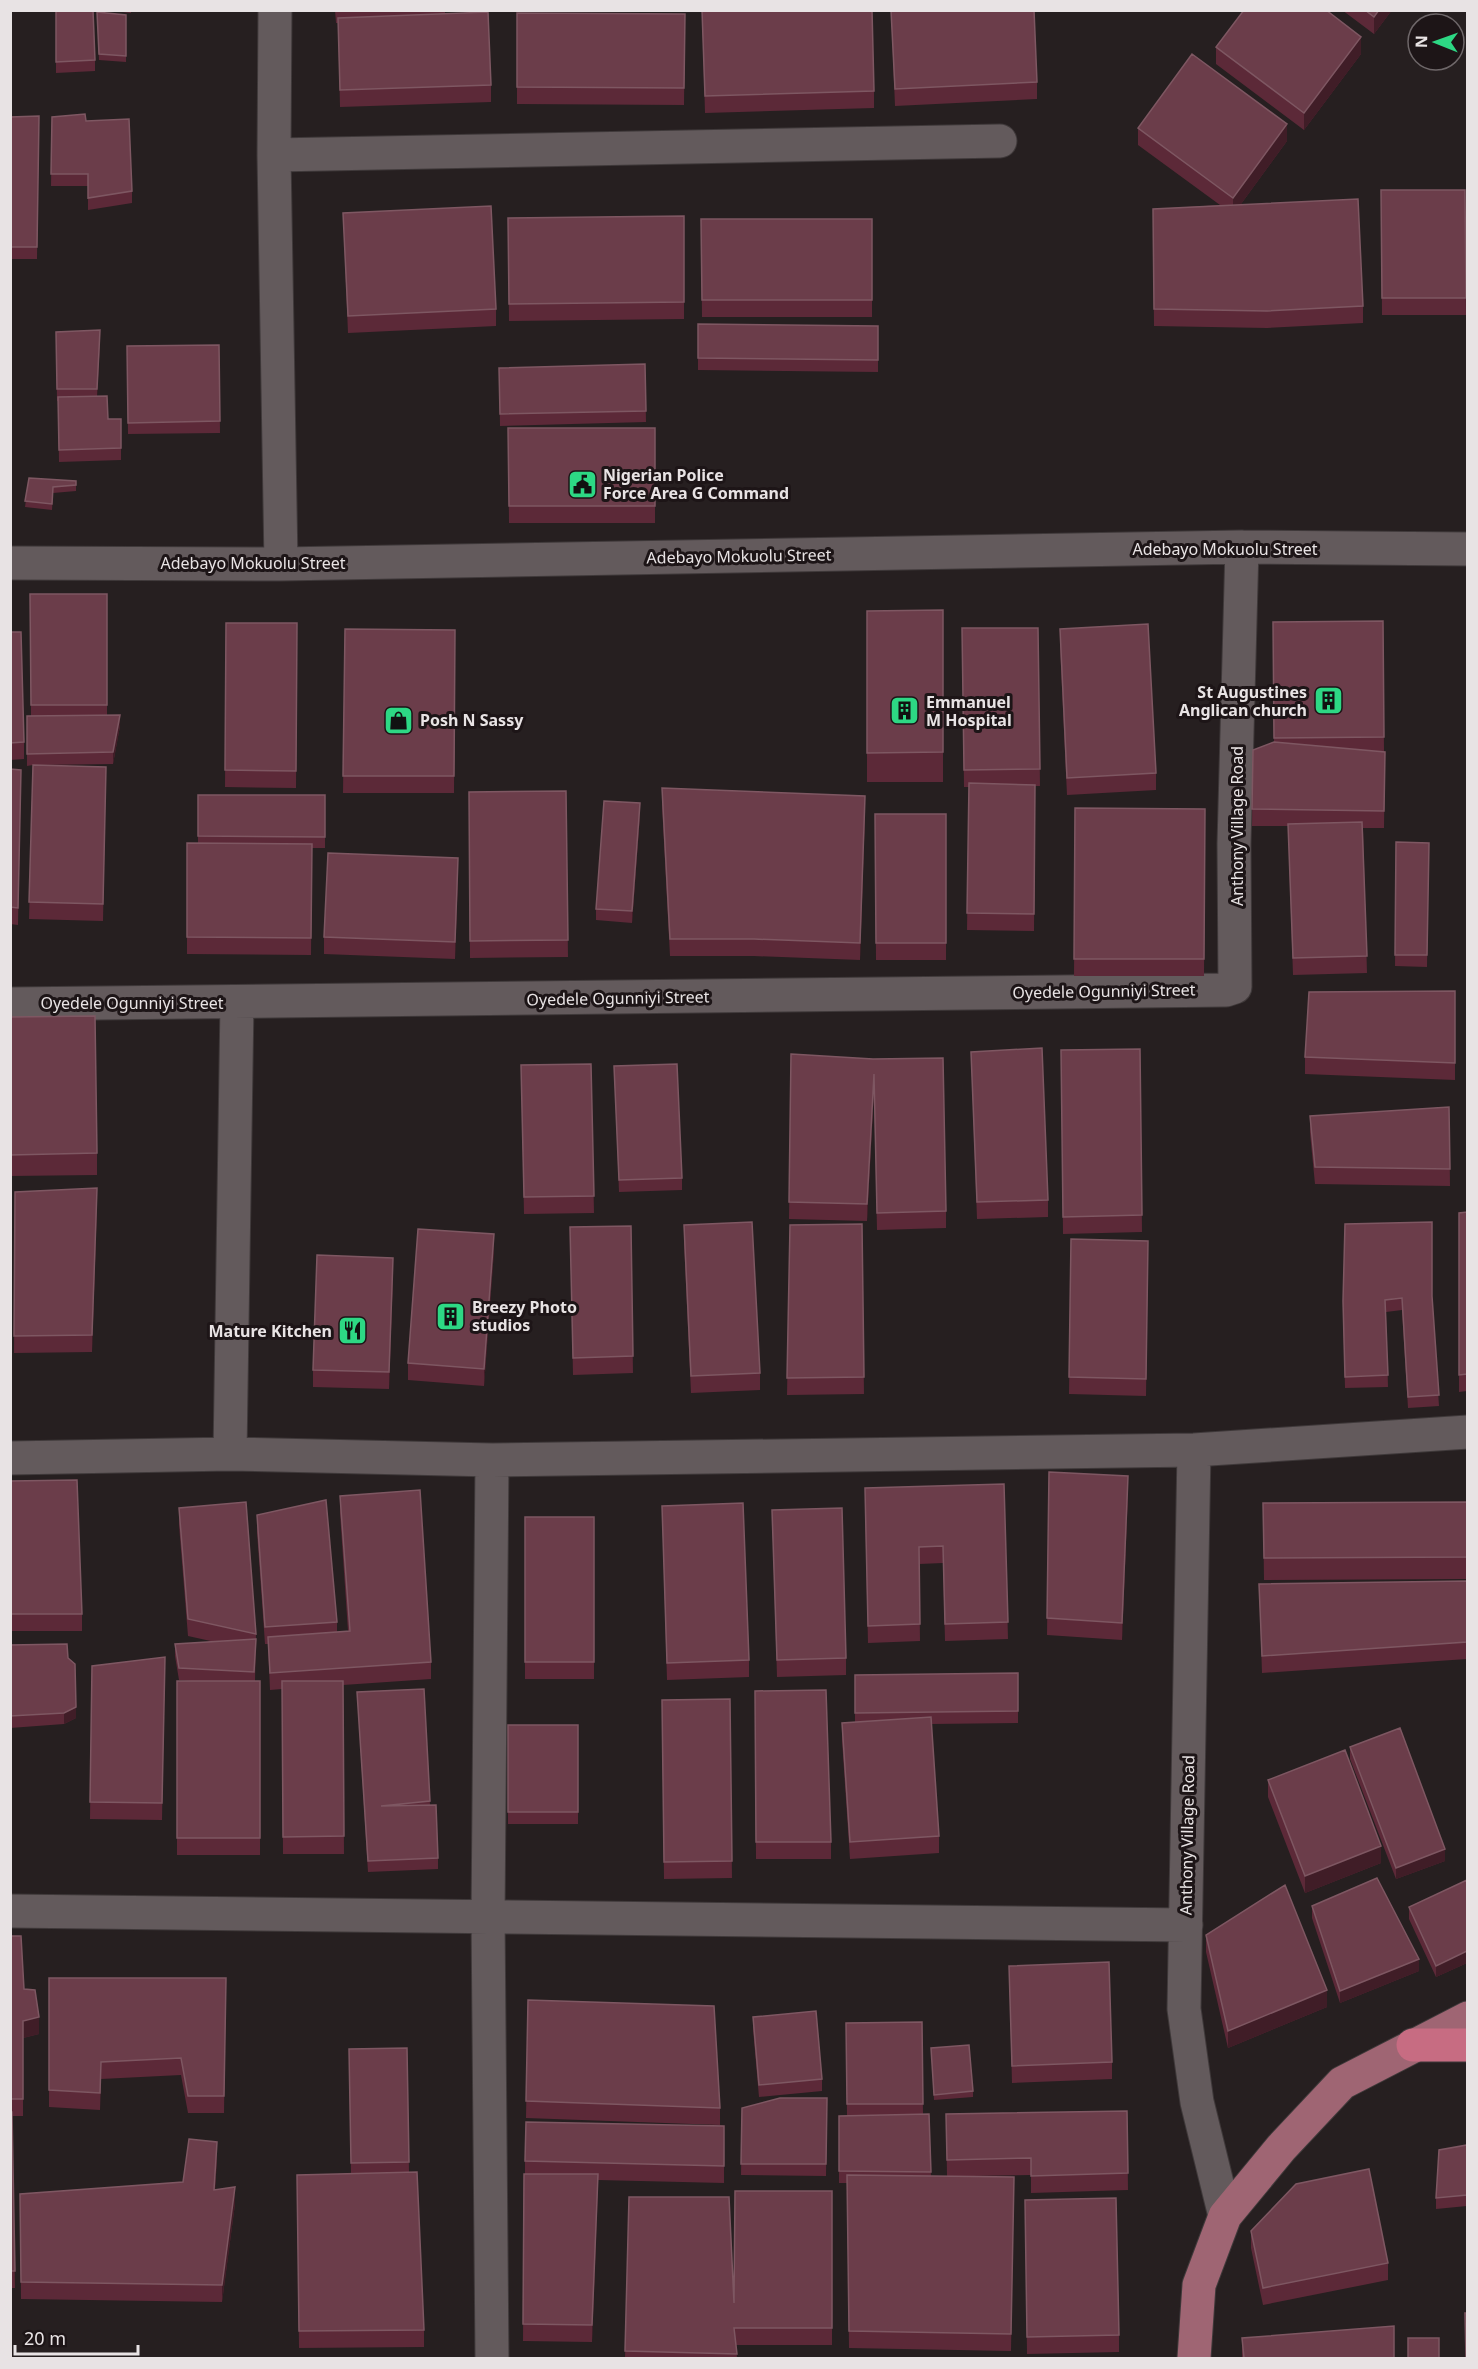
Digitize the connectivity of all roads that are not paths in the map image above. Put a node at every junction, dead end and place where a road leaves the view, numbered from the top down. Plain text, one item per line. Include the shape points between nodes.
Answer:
1 (274, 10) edge
2 (1000, 141) dead end
3 (274, 155) junction
4 (1242, 548) junction
5 (1467, 549) edge
6 (10, 563) edge
7 (281, 564) junction
8 (1226, 990) joint
9 (237, 1002) junction
10 (10, 1004) edge
11 (1467, 1432) edge
12 (1194, 1450) junction
13 (230, 1454) junction
14 (10, 1458) edge
15 (492, 1460) junction
16 (10, 1911) edge
17 (488, 1917) junction
18 (1186, 1925) junction
19 (1467, 2018) edge
20 (1413, 2045) junction
21 (1467, 2045) edge
22 (1225, 2216) junction
23 (492, 2358) edge
24 (1194, 2358) edge

1 - 3 street
2 - 3 street
3 - 7 street
4 - 5 street, Adebayo Mokuolu Street
4 - 7 street, Adebayo Mokuolu Street
4 - 8 street, Anthony Village Road via 1234,844 1237,976 1235,987
6 - 7 street, Adebayo Mokuolu Street
8 - 9 street, Oyedele Ogunniyi Street
9 - 10 street, Oyedele Ogunniyi Street
9 - 13 street
11 - 12 street
12 - 15 street
12 - 18 street, Anthony Village Road
13 - 14 street
13 - 15 street
15 - 17 street
16 - 17 street
17 - 18 street
17 - 23 street
18 - 22 street, Anthony Village Road via 1186,2021 1197,2102
19 - 20 main road
20 - 21 highway
20 - 22 main road via 1342,2083
22 - 24 main road via 1199,2285

